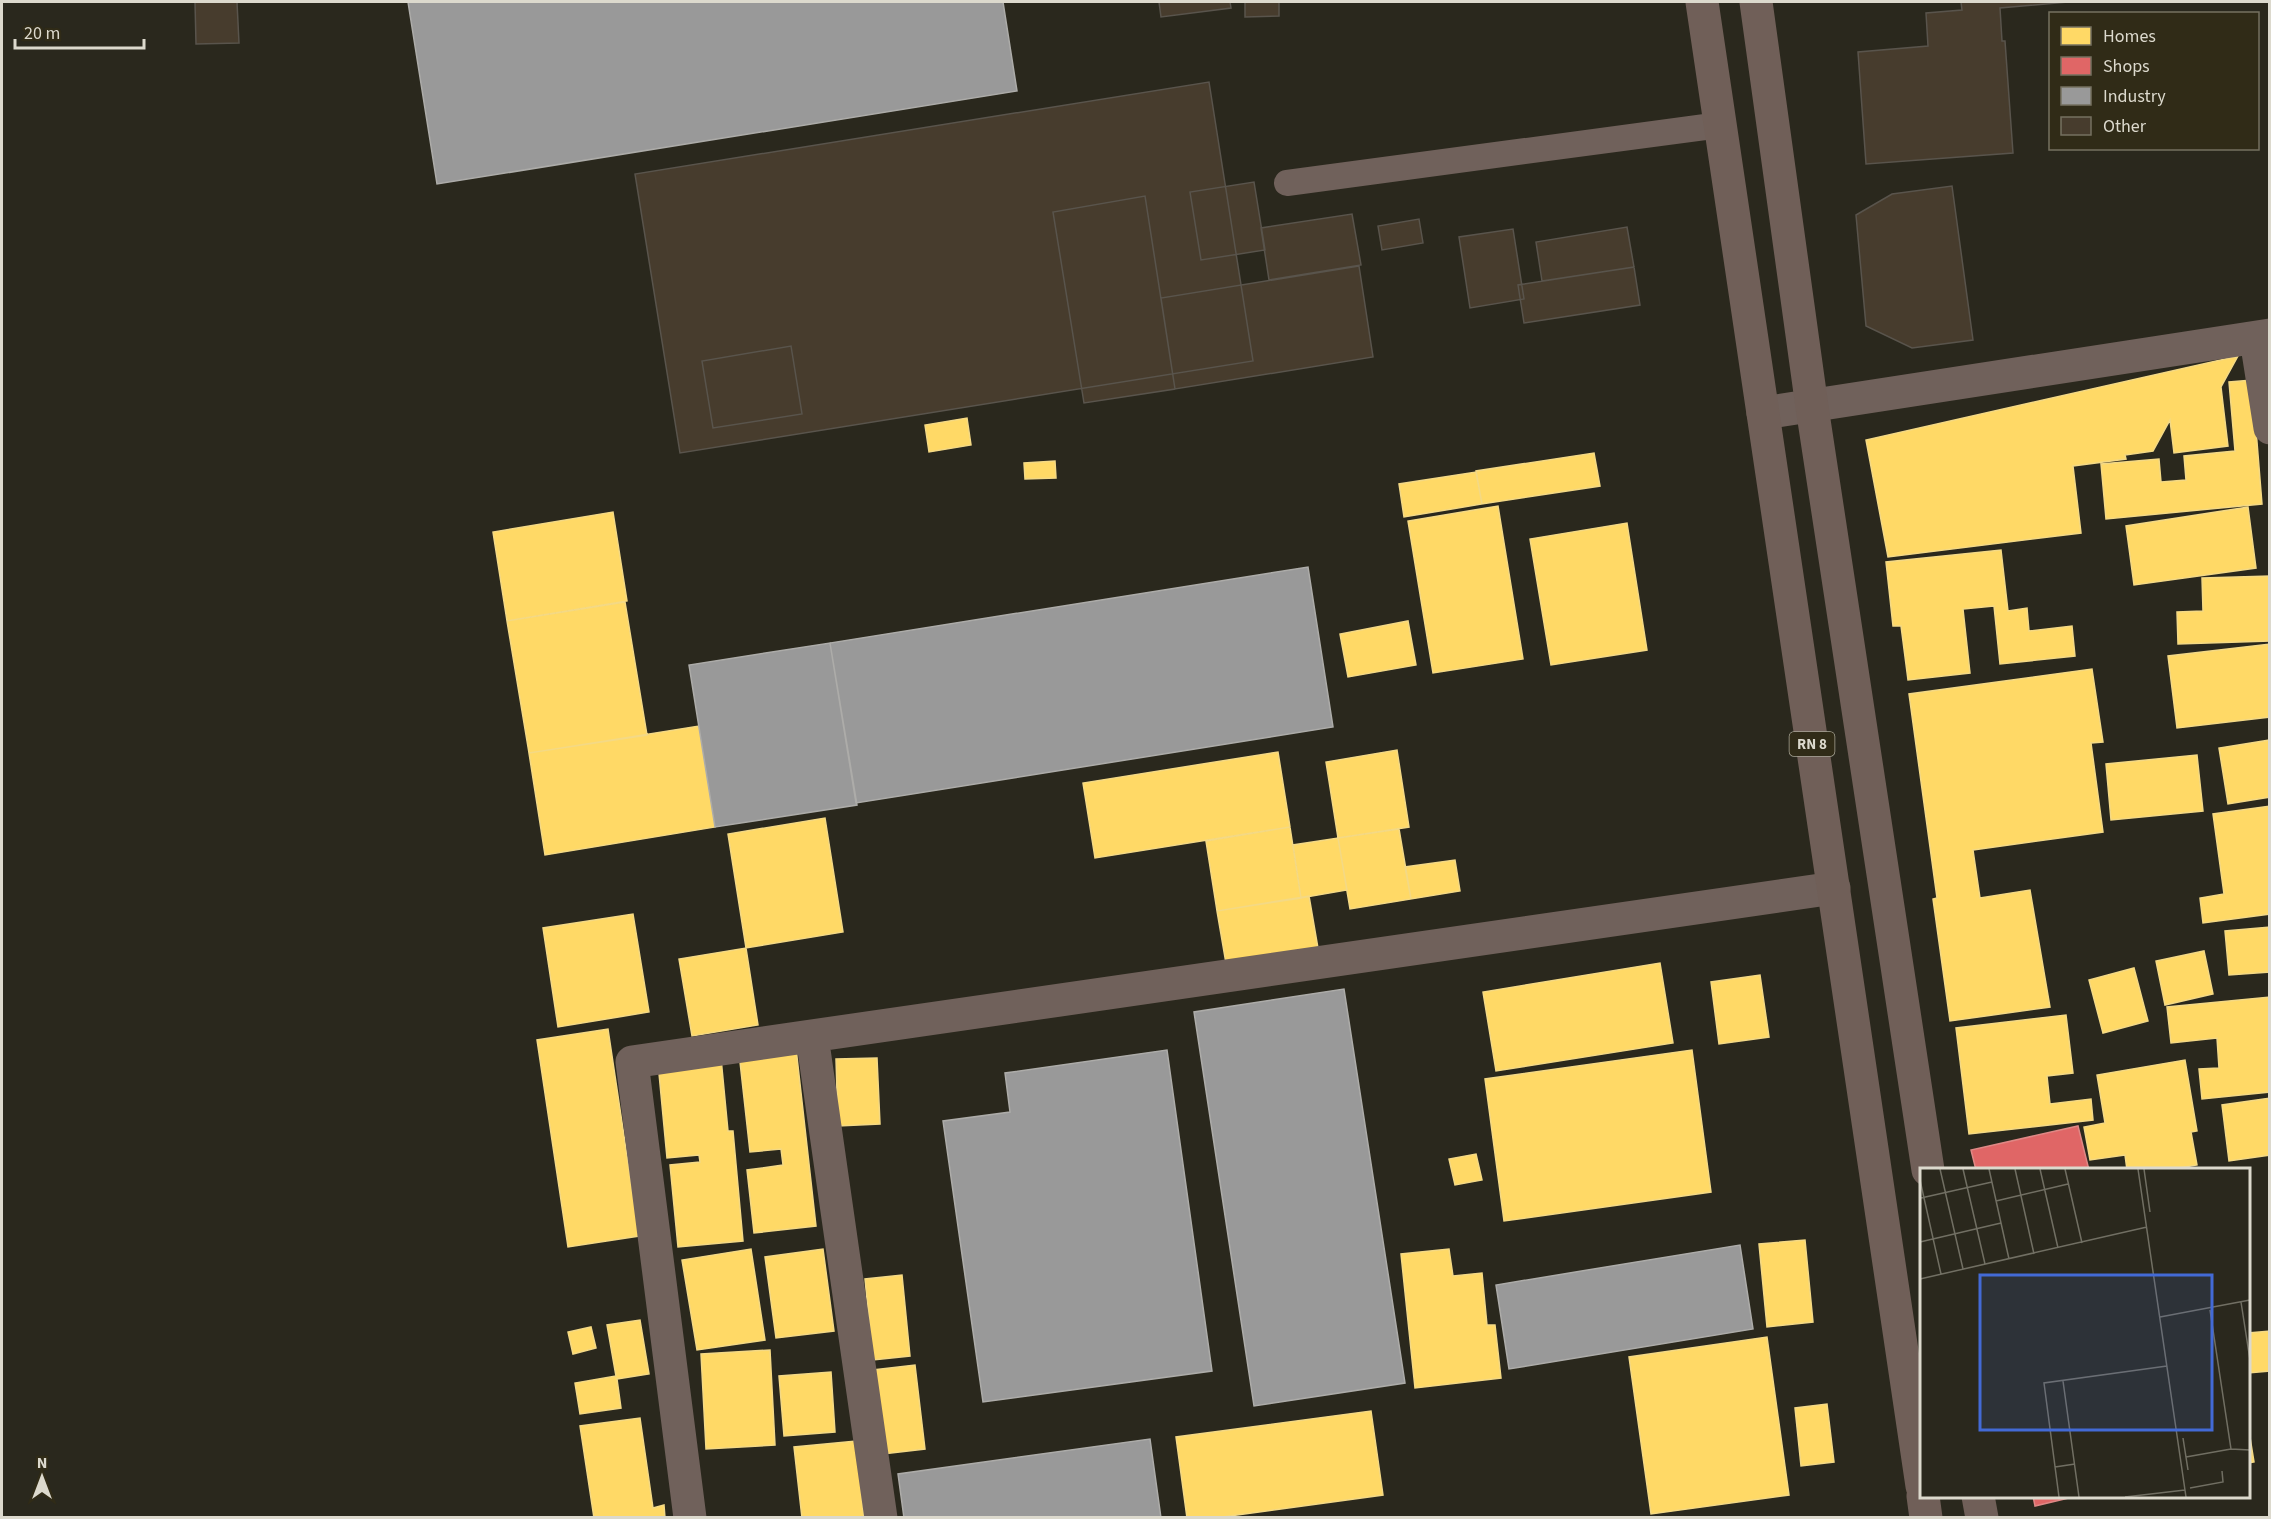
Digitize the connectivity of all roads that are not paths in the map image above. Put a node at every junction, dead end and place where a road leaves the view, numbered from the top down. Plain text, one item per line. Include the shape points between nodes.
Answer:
1 (1702, 2) edge
2 (1756, 2) edge
3 (1720, 125) junction
4 (1287, 183) dead end
5 (2263, 337) edge
6 (1812, 407) junction
7 (1763, 413) junction
8 (2270, 428) edge
9 (1834, 888) junction
10 (812, 1036) junction
11 (1928, 1168) edge
12 (1920, 1472) edge
13 (1923, 1498) edge
14 (1978, 1498) edge
15 (690, 1518) edge
16 (881, 1518) edge
17 (1926, 1518) edge
18 (1982, 1518) edge

1 - 3 main road, RN 8
2 - 6 main road
3 - 4 lane
3 - 7 main road, RN 8
5 - 6 street
5 - 8 street
6 - 7 street
6 - 11 main road
7 - 9 main road, RN 8
9 - 10 street
9 - 12 main road, RN 8
10 - 15 street via 632,1062
10 - 16 street
13 - 17 main road
14 - 18 main road

